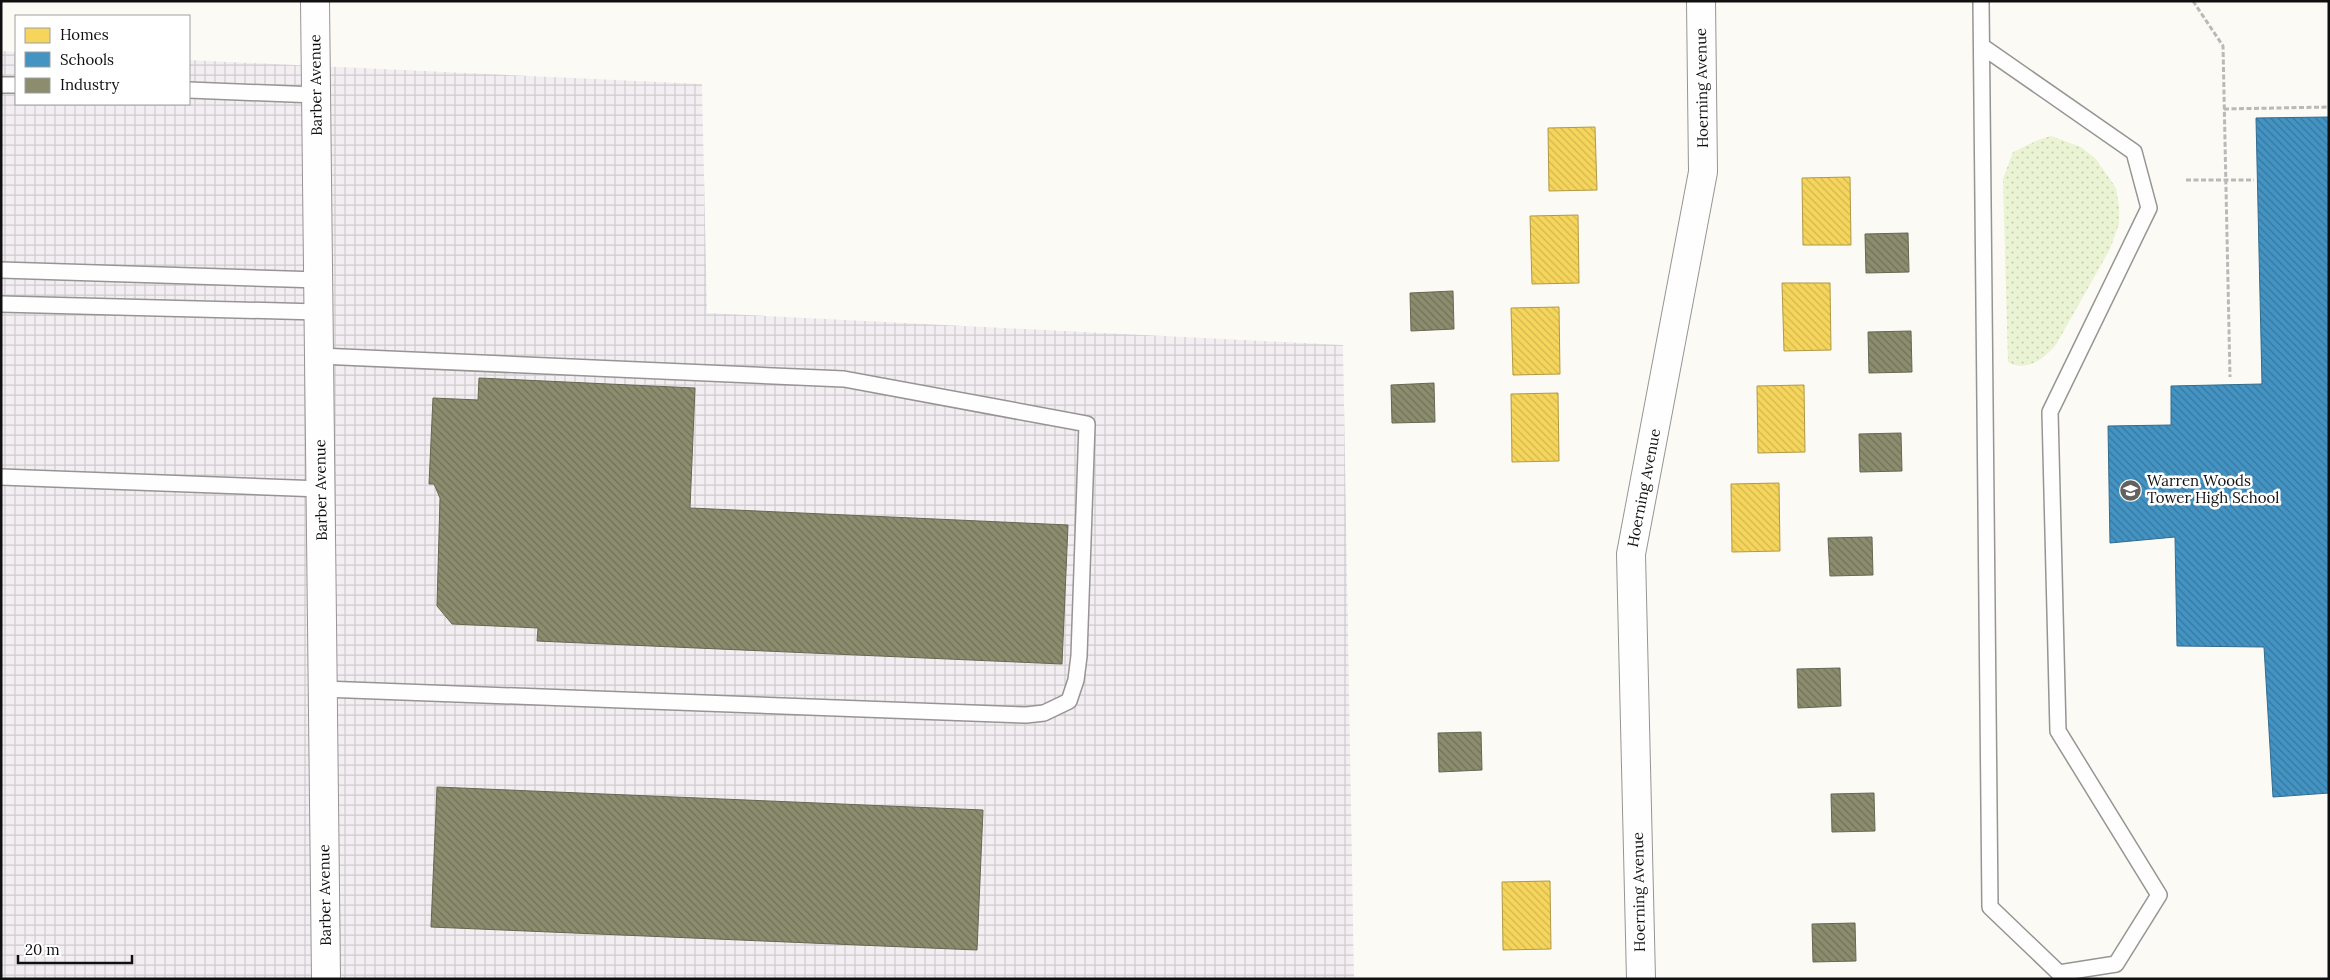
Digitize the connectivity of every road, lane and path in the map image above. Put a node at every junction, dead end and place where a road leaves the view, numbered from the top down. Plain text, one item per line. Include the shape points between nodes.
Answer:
1 (315, 1) edge
2 (1701, 1) edge
3 (1981, 1) edge
4 (2193, 1) edge
5 (1983, 46) junction
6 (1, 85) edge
7 (15, 85) edge
8 (190, 90) edge
9 (316, 95) junction
10 (2329, 107) edge
11 (2224, 109) junction
12 (2186, 180) dead end
13 (2254, 180) dead end
14 (2225, 181) junction
15 (1, 270) edge
16 (319, 280) junction
17 (1, 304) edge
18 (319, 312) junction
19 (319, 356) junction
20 (2230, 377) dead end
21 (1, 477) edge
22 (321, 489) junction
23 (323, 689) junction
24 (326, 979) edge
25 (1641, 979) edge

1 - 9 street, Barber Avenue
2 - 25 street, Hoerning Avenue via 1703,172 1631,554
3 - 5 lane
4 - 11 path via 2223,46
5 - 5 lane via 1990,907 2059,973 2116,964 2159,895 2058,731 2050,412 2149,208 2134,152
6 - 7 lane
8 - 9 lane
9 - 16 street, Barber Avenue
10 - 11 path
11 - 14 path
12 - 14 path
13 - 14 path
14 - 20 path
15 - 16 lane
16 - 18 street, Barber Avenue
17 - 18 lane
18 - 19 street, Barber Avenue
19 - 22 street, Barber Avenue
19 - 23 lane via 844,379 1087,424 1076,680 1069,701 1044,714 1026,716
21 - 22 lane
22 - 23 street, Barber Avenue
23 - 24 street, Barber Avenue

